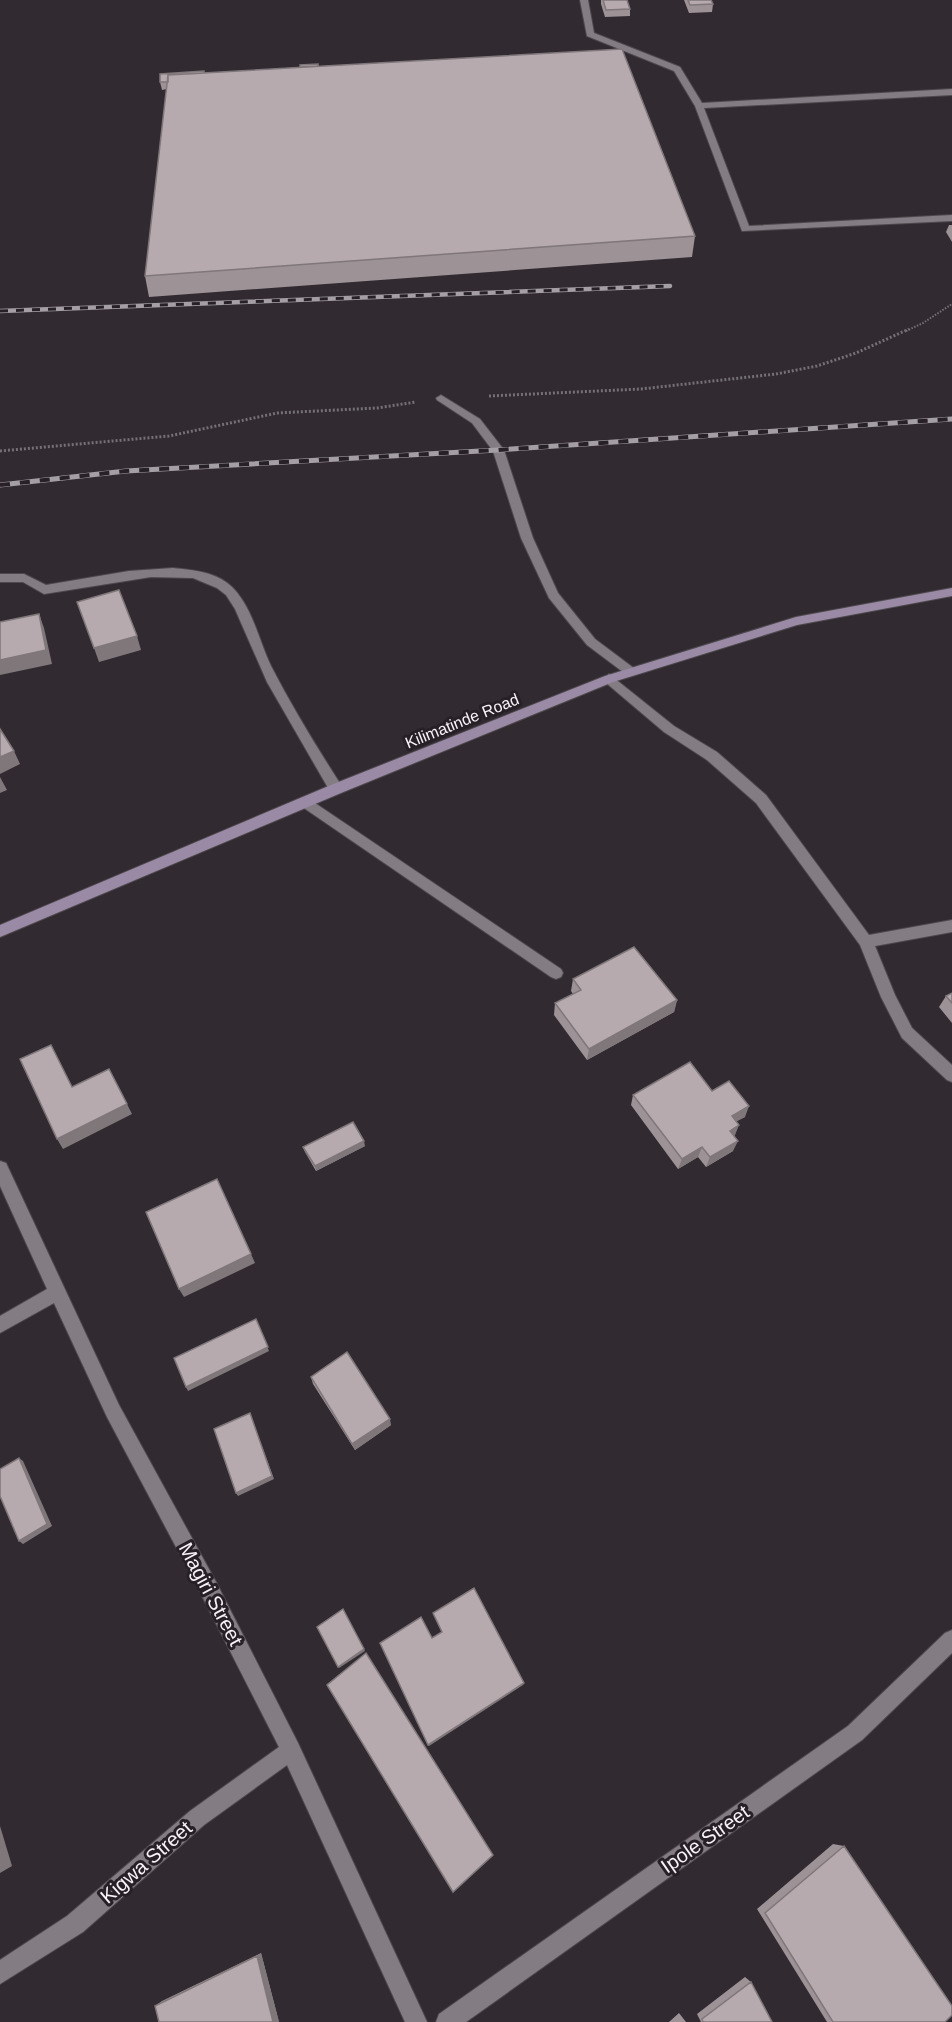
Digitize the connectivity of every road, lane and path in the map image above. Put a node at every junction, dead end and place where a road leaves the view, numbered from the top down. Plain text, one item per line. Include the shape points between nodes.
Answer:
1 (584, 0) edge
2 (952, 92) edge
3 (699, 106) junction
4 (952, 218) edge
5 (441, 398) dead end
6 (0, 578) edge
7 (952, 592) edge
8 (631, 672) junction
9 (609, 679) junction
10 (336, 789) junction
11 (306, 802) junction
12 (952, 926) edge
13 (0, 931) edge
14 (866, 942) junction
15 (556, 973) dead end
16 (952, 1075) edge
17 (0, 1168) edge
18 (58, 1292) junction
19 (0, 1325) edge
20 (952, 1641) edge
21 (291, 1750) junction
22 (0, 1974) edge
23 (416, 2022) edge
24 (447, 2022) edge

1 - 3 street via 590,34 678,69
2 - 3 street
3 - 4 street via 745,229
5 - 8 street via 476,421 498,450 527,538 553,596 591,642
6 - 10 street via 18,575 44,590 155,572 188,573 212,579 229,591 242,610 290,716
7 - 8 main road, Kilimatinde Road via 796,621
8 - 9 main road, Kilimatinde Road
9 - 10 main road, Kilimatinde Road
9 - 14 street via 669,729 712,756 761,800
10 - 11 main road, Kilimatinde Road
11 - 13 main road, Kilimatinde Road
11 - 15 street
12 - 14 street
14 - 16 street via 907,1033
17 - 18 street, Magiri Street
18 - 19 street
18 - 21 street, Magiri Street via 113,1411
20 - 24 street, Ipole Street via 855,1732
21 - 22 street, Kigwa Street via 197,1818 75,1924
21 - 23 street, Magiri Street

